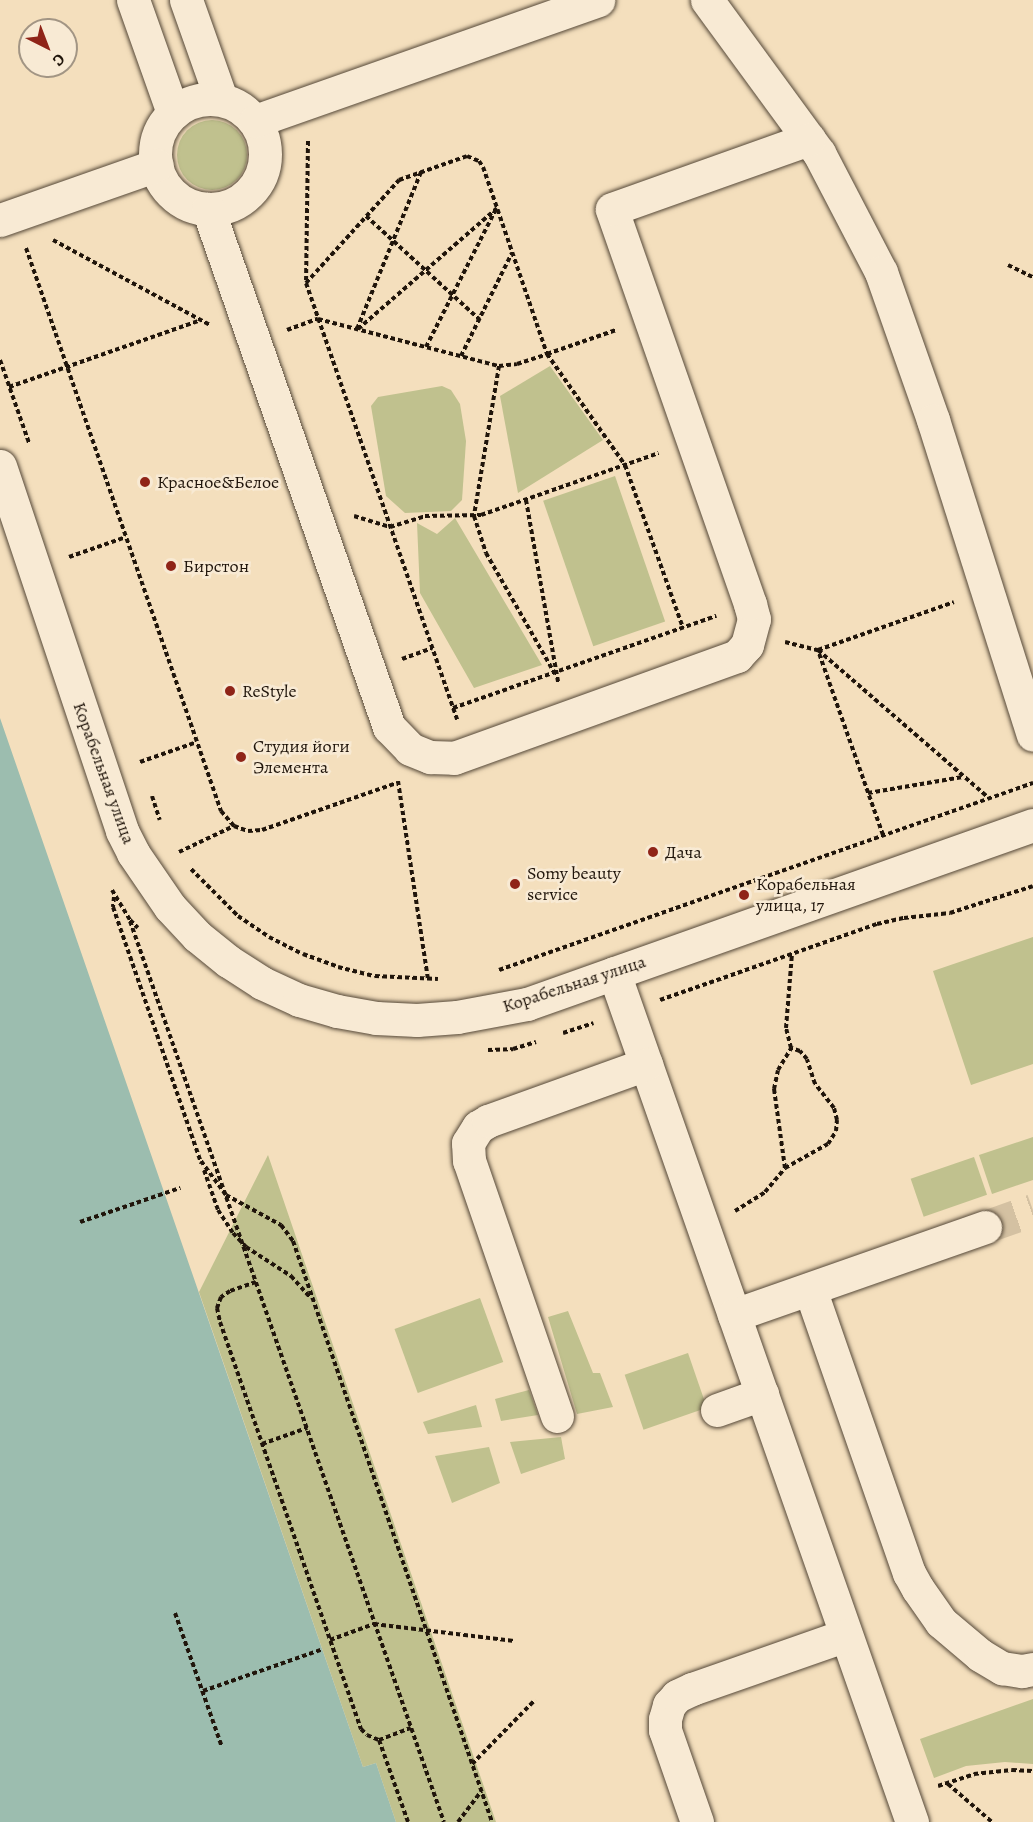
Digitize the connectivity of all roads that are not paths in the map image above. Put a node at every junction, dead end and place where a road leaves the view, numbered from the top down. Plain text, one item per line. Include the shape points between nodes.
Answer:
1 (133, 0) edge
2 (186, 0) edge
3 (597, 0) edge
4 (707, 0) edge
5 (221, 99) junction
6 (173, 113) junction
7 (255, 121) junction
8 (809, 139) junction
9 (156, 165) junction
10 (208, 209) junction
11 (7, 217) edge
12 (0, 466) edge
13 (1033, 735) edge
14 (1033, 825) edge
15 (614, 973) junction
16 (646, 1064) junction
17 (985, 1227) tunnel mouth
18 (810, 1289) junction
19 (734, 1315) junction
20 (758, 1383) junction
21 (713, 1399) dead end
22 (557, 1416) dead end
23 (846, 1635) junction
24 (1033, 1669) edge
25 (697, 1822) edge
26 (912, 1822) edge

1 - 6 street
2 - 5 street
3 - 7 street
4 - 8 street
5 - 6 street via 187,103
5 - 7 street via 240,107
6 - 9 street via 158,137
7 - 10 street via 266,154 254,187 225,207
8 - 10 street via 612,209 750,604 752,634 737,656 454,758 430,757 410,749 389,727
8 - 13 street via 881,272 933,420
9 - 10 street via 176,197
9 - 11 street
12 - 15 street, Корабельная улица via 122,831 146,875 170,907 228,962 299,1000 376,1018 417,1020 527,1004
14 - 15 street, Корабельная улица
15 - 16 street
16 - 19 street
16 - 22 street via 488,1121 468,1143 469,1161
17 - 18 street
18 - 19 street
18 - 24 street via 909,1573 918,1589 941,1622 980,1655 1002,1668
19 - 20 street
20 - 21 street
20 - 23 street
23 - 25 street via 692,1689 669,1705 665,1730
23 - 26 street

